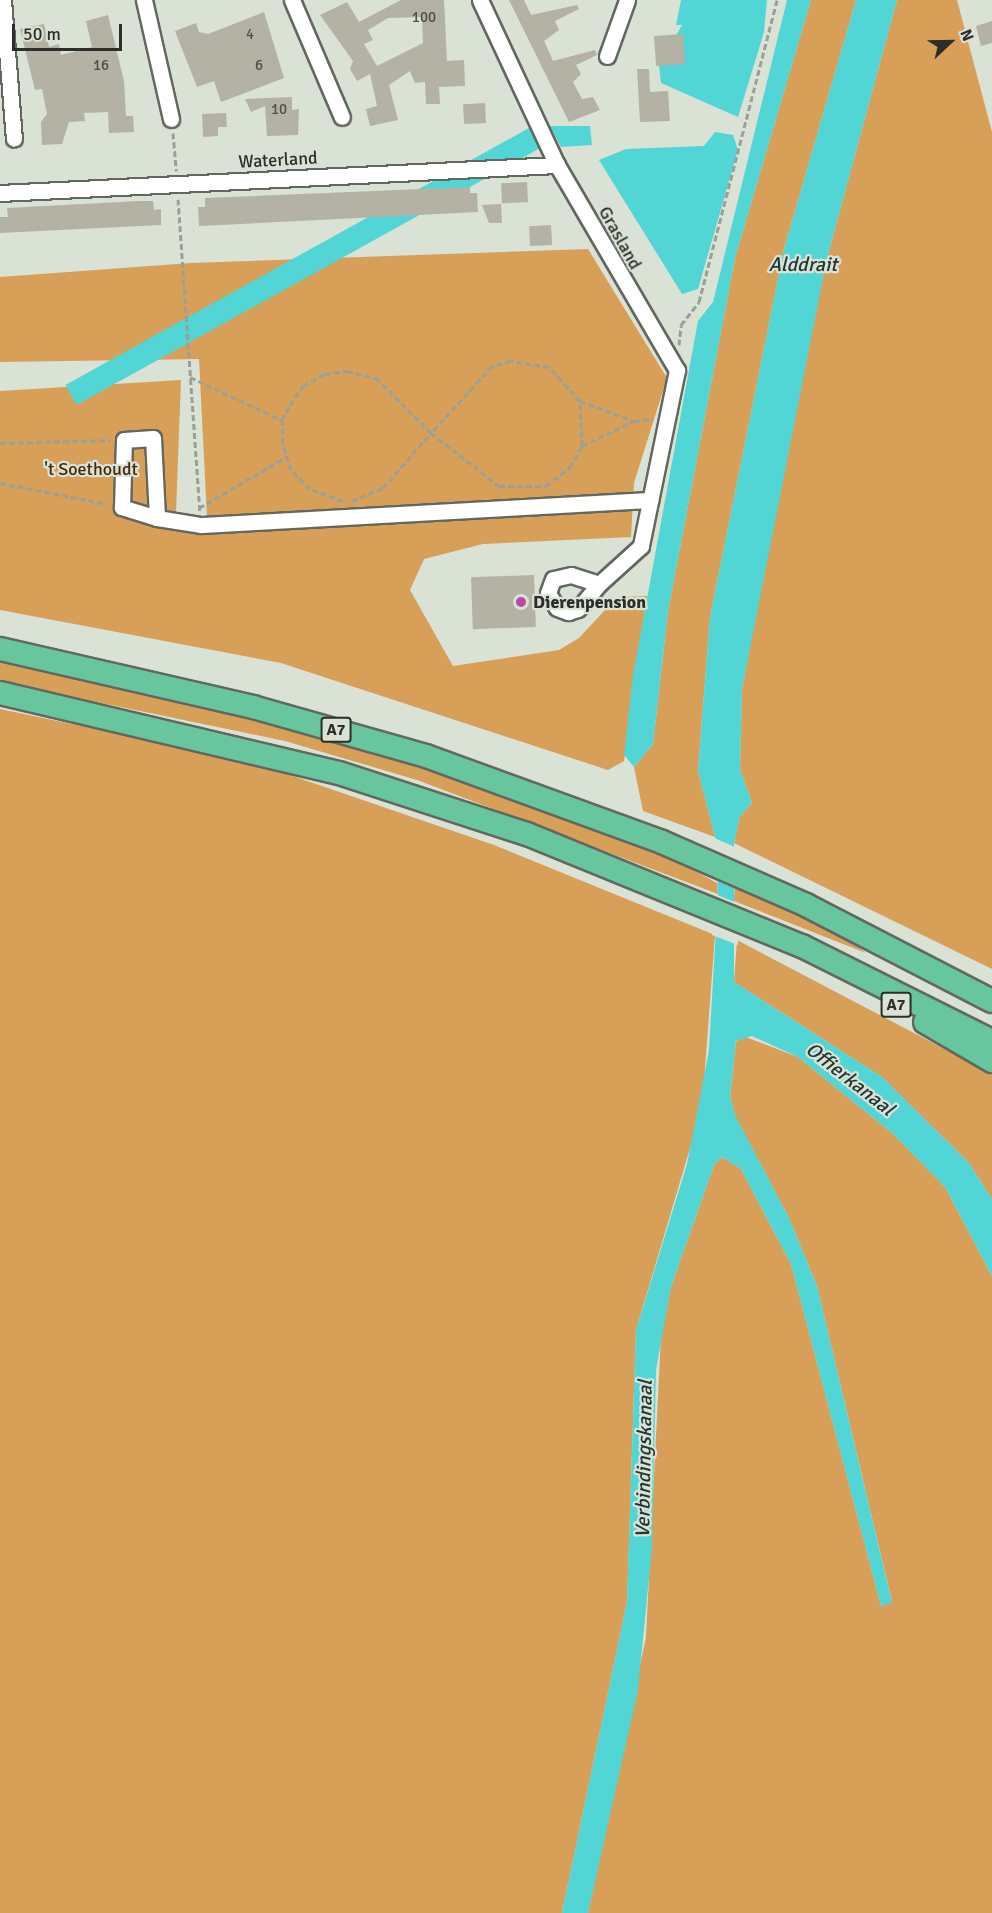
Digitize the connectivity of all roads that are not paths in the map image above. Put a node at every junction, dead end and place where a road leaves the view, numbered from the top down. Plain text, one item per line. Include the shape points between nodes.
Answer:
1 (3, 0) edge
2 (144, 0) edge
3 (292, 0) edge
4 (480, 0) edge
5 (627, 0) edge
6 (608, 56) dead end
7 (342, 117) dead end
8 (171, 119) dead end
9 (14, 139) dead end
10 (556, 162) junction
11 (0, 193) edge
12 (650, 500) junction
13 (157, 518) junction
14 (598, 584) dead end
15 (0, 649) edge
16 (0, 693) edge
17 (802, 946) junction
18 (992, 1000) edge
19 (992, 1041) edge
20 (992, 1061) edge

1 - 9 street
2 - 8 street
3 - 7 street
4 - 10 street, Grasland
5 - 6 street
10 - 11 street, Waterland via 177,179
10 - 12 street, Grasland via 677,370
12 - 13 street via 201,525
12 - 14 street via 641,546
13 - 13 street via 153,438 124,440 122,507
15 - 18 highway, A7 via 253,707 426,756 662,842 806,906
16 - 17 highway, A7 via 339,773 526,834
17 - 19 highway, A7
17 - 20 highway, A7

